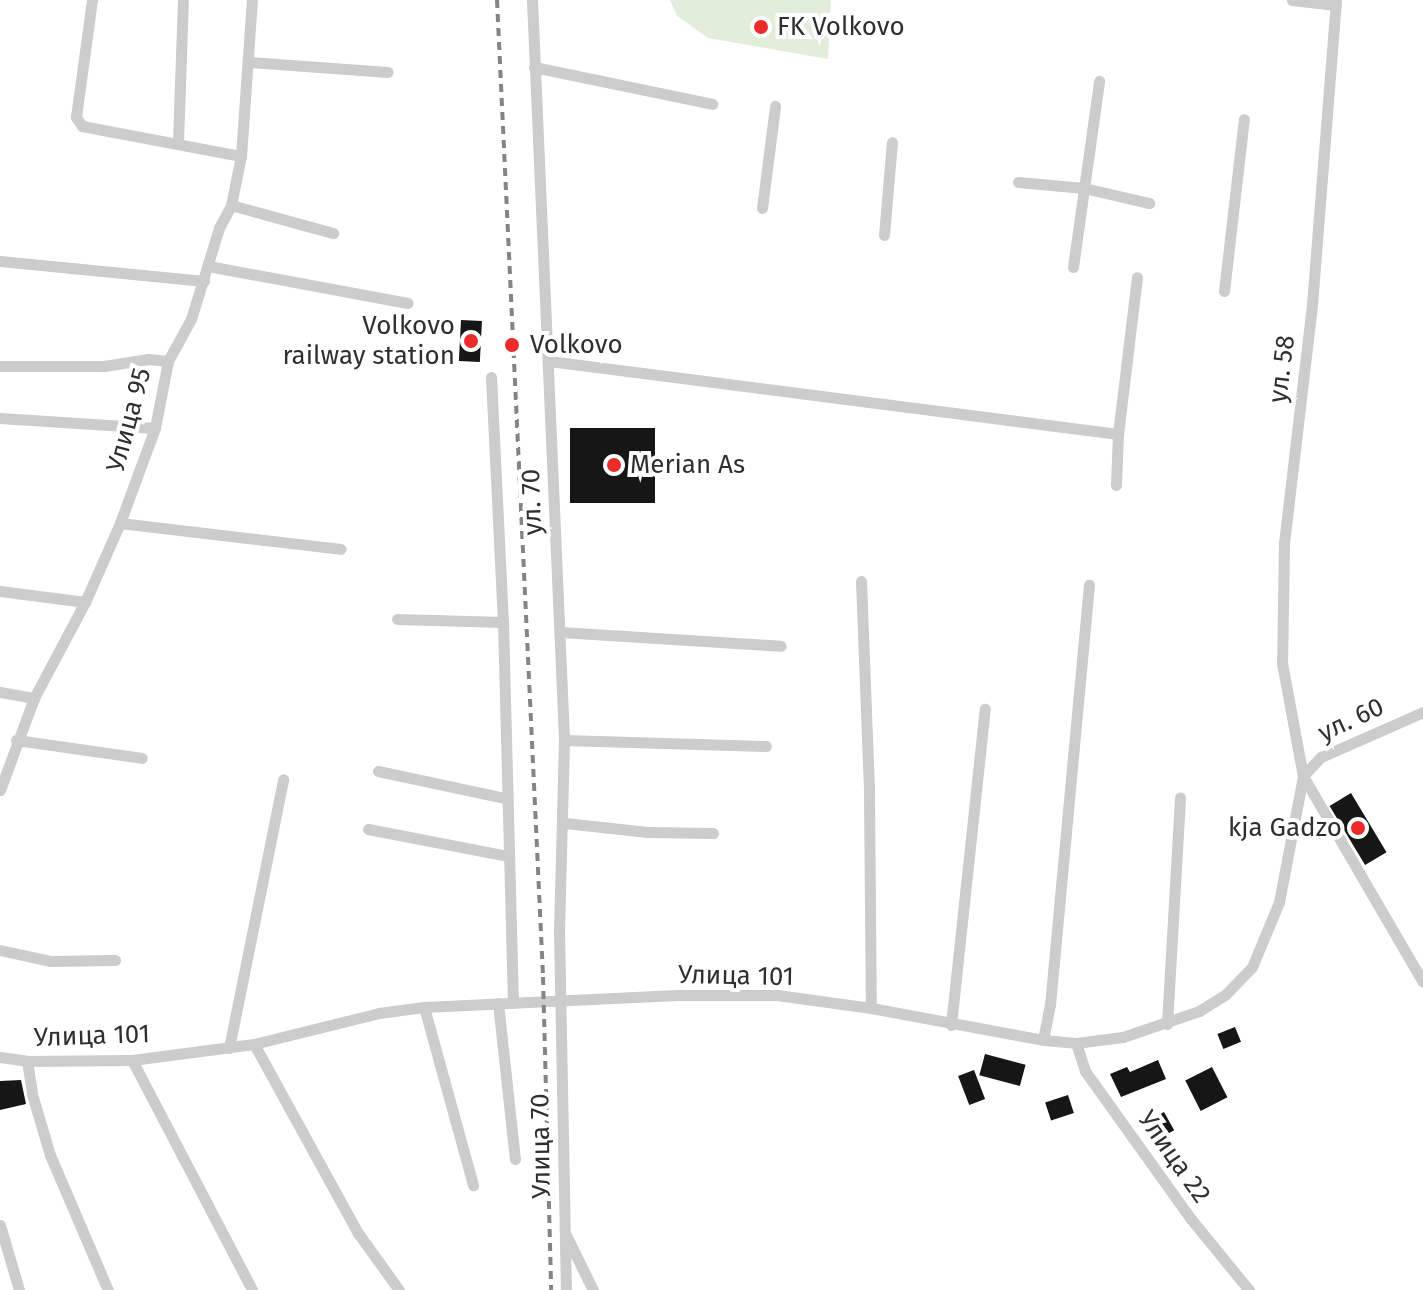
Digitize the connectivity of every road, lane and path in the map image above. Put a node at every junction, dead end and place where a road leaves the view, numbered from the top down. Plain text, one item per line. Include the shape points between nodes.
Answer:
1 (92, 0) edge
2 (252, 0) edge
3 (532, 0) edge
4 (1292, 0) edge
5 (183, 1) edge
6 (1336, 2) edge
7 (249, 62) junction
8 (534, 67) junction
9 (388, 72) dead end
10 (1099, 81) dead end
11 (712, 104) dead end
12 (775, 106) dead end
13 (1244, 119) dead end
14 (178, 142) junction
15 (892, 142) dead end
16 (241, 156) junction
17 (1018, 182) dead end
18 (1084, 188) junction
19 (1149, 203) dead end
20 (231, 205) junction
21 (762, 208) dead end
22 (333, 233) dead end
23 (884, 235) dead end
24 (0, 261) edge
25 (208, 266) junction
26 (1073, 267) dead end
27 (1137, 277) dead end
28 (204, 281) junction
29 (1224, 291) dead end
30 (408, 303) dead end
31 (168, 361) junction
32 (549, 361) junction
33 (0, 366) edge
34 (491, 377) dead end
35 (0, 418) edge
36 (155, 428) junction
37 (1118, 434) junction
38 (1116, 485) dead end
39 (120, 523) junction
40 (340, 549) dead end
41 (861, 581) dead end
42 (1089, 585) dead end
43 (0, 591) edge
44 (85, 602) junction
45 (397, 619) dead end
46 (503, 622) junction
47 (561, 632) junction
48 (781, 646) dead end
49 (0, 692) edge
50 (34, 698) junction
51 (985, 709) dead end
52 (1421, 717) edge
53 (16, 740) junction
54 (564, 740) junction
55 (766, 746) dead end
56 (142, 758) dead end
57 (378, 771) dead end
58 (1303, 776) junction
59 (283, 779) dead end
60 (0, 790) edge
61 (1180, 797) dead end
62 (505, 798) junction
63 (565, 823) junction
64 (368, 829) dead end
65 (713, 833) dead end
66 (508, 856) junction
67 (0, 950) edge
68 (115, 960) dead end
69 (1423, 982) edge
70 (563, 1002) junction
71 (498, 1003) junction
72 (513, 1003) junction
73 (424, 1007) junction
74 (871, 1008) junction
75 (1167, 1024) junction
76 (951, 1025) junction
77 (1043, 1040) junction
78 (1076, 1043) junction
79 (254, 1044) junction
80 (229, 1048) junction
81 (0, 1057) edge
82 (132, 1060) junction
83 (27, 1061) junction
84 (515, 1159) dead end
85 (473, 1185) dead end
86 (0, 1225) edge
87 (564, 1231) junction
88 (19, 1290) edge
89 (108, 1290) edge
90 (252, 1290) edge
91 (399, 1290) edge
92 (566, 1290) edge
93 (593, 1290) edge
94 (1249, 1290) edge

1 - 14 street via 76,117 82,126
2 - 7 street, Улица 95
3 - 8 street, ул. 70
4 - 6 street
5 - 14 street
6 - 58 street, ул. 58 via 1312,305 1282,572 1282,663
7 - 9 street
7 - 16 street, Улица 95
8 - 11 street
8 - 32 street, ул. 70
10 - 18 street
12 - 21 street
13 - 29 street
14 - 16 street
15 - 23 street
16 - 20 street, Улица 95
17 - 18 street
18 - 19 street
18 - 26 street
20 - 22 street
20 - 25 street, Улица 95
24 - 28 street
25 - 28 street, Улица 95
25 - 30 street
27 - 37 street
28 - 31 street, Улица 95
31 - 33 street
31 - 36 street, Улица 95
32 - 37 street
32 - 47 street, ул. 70
34 - 46 street
35 - 36 street
36 - 39 street, Улица 95
37 - 38 street
39 - 40 street
39 - 44 street, Улица 95
41 - 74 street
42 - 77 street
43 - 44 street
44 - 50 street, Улица 95
45 - 46 street
46 - 62 street
47 - 48 street
47 - 54 street, ул. 70
49 - 50 street
50 - 53 street, Улица 95
51 - 76 street
52 - 58 street, ул. 60 via 1321,757
53 - 56 street
53 - 60 street, Улица 95
54 - 55 street
54 - 63 street, ул. 70
57 - 62 street
58 - 69 street
58 - 75 street, Улица 101 via 1279,902 1252,967 1225,995
59 - 80 street
61 - 75 street
62 - 66 street
63 - 65 street
63 - 70 street, ул. 70 via 559,887
64 - 66 street
66 - 72 street
67 - 68 street via 50,961
70 - 72 street, Улица 101
70 - 74 street, Улица 101 via 777,995
70 - 87 street, Улица 70
71 - 72 street, Улица 101
71 - 73 street, Улица 101
71 - 84 street
73 - 79 street, Улица 101
73 - 85 street
74 - 76 street, Улица 101
75 - 78 street, Улица 101
76 - 77 street, Улица 101
77 - 78 street, Улица 101
78 - 94 street, Улица 22 via 1085,1071
79 - 80 street, Улица 101
79 - 91 street via 358,1233
80 - 82 street, Улица 101
81 - 83 street, Улица 101
82 - 83 street, Улица 101
82 - 90 street
83 - 89 street via 50,1155
86 - 88 street
87 - 92 street, Улица 70
87 - 93 street

